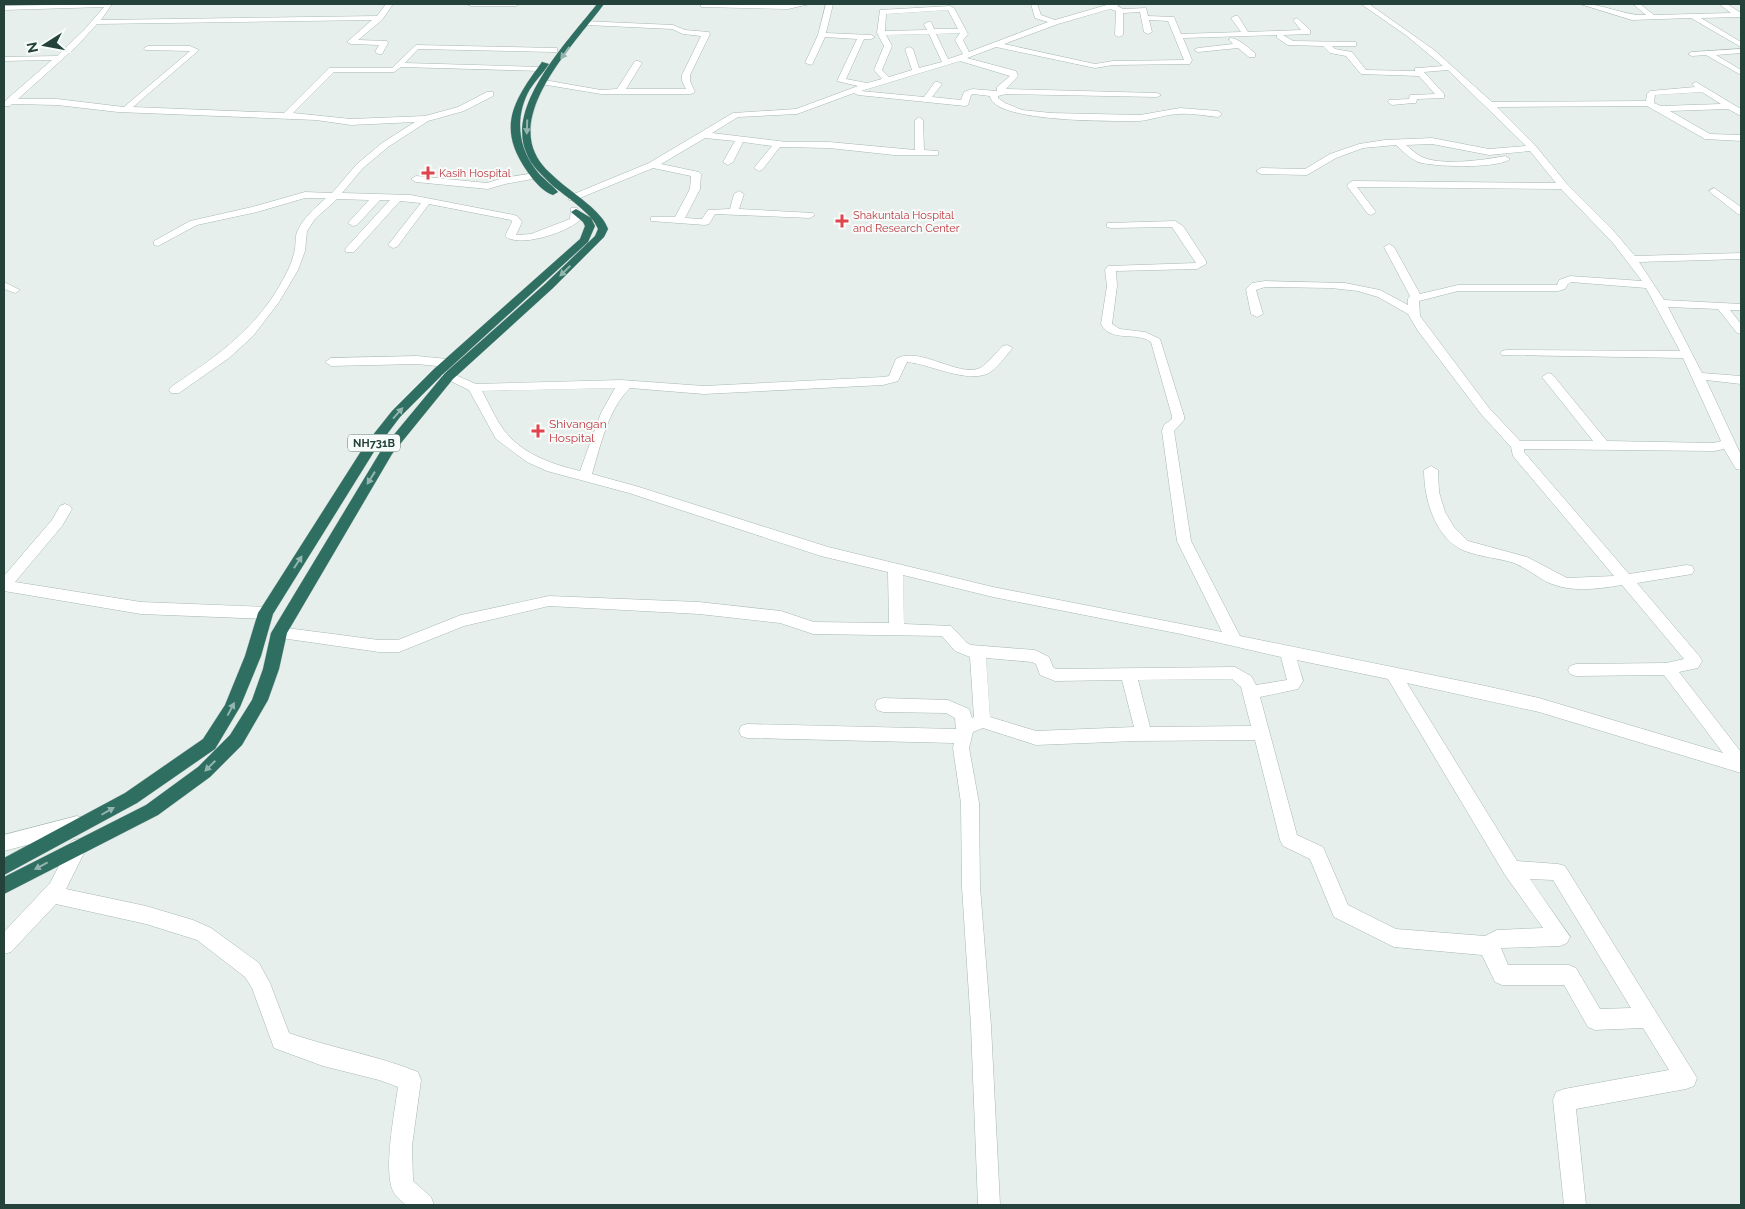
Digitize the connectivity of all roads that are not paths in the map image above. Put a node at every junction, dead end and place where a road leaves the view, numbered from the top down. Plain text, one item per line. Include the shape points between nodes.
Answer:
1 (109, 4) edge
2 (389, 4) edge
3 (471, 4) edge
4 (516, 4) edge
5 (592, 4) edge
6 (600, 4) edge
7 (806, 4) edge
8 (829, 4) edge
9 (1034, 4) edge
10 (1365, 4) edge
11 (1584, 4) edge
12 (1636, 4) edge
13 (1723, 4) edge
14 (761, 5) edge
15 (703, 6) dead end
16 (936, 6) edge
17 (1093, 7) edge
18 (1116, 7) edge
19 (4, 8) edge
20 (923, 10) junction
21 (901, 11) junction
22 (1694, 17) junction
23 (379, 18) junction
24 (1146, 18) junction
25 (1235, 18) dead end
26 (1654, 18) junction
27 (1296, 20) dead end
28 (957, 21) junction
29 (96, 22) junction
30 (906, 22) dead end
31 (927, 22) junction
32 (937, 22) dead end
33 (947, 22) dead end
34 (1055, 22) junction
35 (586, 23) junction
36 (918, 23) dead end
37 (962, 31) junction
38 (931, 32) junction
39 (1148, 32) dead end
40 (1278, 34) junction
41 (822, 35) junction
42 (881, 35) junction
43 (1119, 35) dead end
44 (1247, 35) junction
45 (1179, 36) junction
46 (1228, 36) junction
47 (861, 37) junction
48 (1324, 43) junction
49 (994, 44) junction
50 (1353, 44) dead end
51 (1240, 45) junction
52 (1741, 45) edge
53 (148, 48) dead end
54 (909, 49) dead end
55 (554, 50) junction
56 (1198, 50) dead end
57 (1741, 51) edge
58 (411, 52) junction
59 (1692, 54) dead end
60 (1707, 54) junction
61 (1252, 55) dead end
62 (963, 56) junction
63 (59, 58) junction
64 (4, 59) edge
65 (638, 63) dead end
66 (809, 63) dead end
67 (946, 63) junction
68 (399, 65) junction
69 (1447, 68) junction
70 (916, 72) junction
71 (1741, 73) edge
72 (1420, 74) junction
73 (542, 76) junction
74 (887, 80) junction
75 (1695, 83) dead end
76 (938, 84) dead end
77 (870, 85) junction
78 (1704, 89) junction
79 (620, 91) junction
80 (1004, 91) junction
81 (851, 92) junction
82 (490, 94) dead end
83 (994, 94) junction
84 (1157, 95) dead end
85 (927, 98) junction
86 (1392, 102) dead end
87 (7, 104) edge
88 (1488, 104) junction
89 (1073, 105) junction
90 (1650, 105) junction
91 (1729, 106) junction
92 (126, 109) junction
93 (1660, 109) junction
94 (1741, 113) edge
95 (1218, 114) dead end
96 (286, 115) junction
97 (426, 119) junction
98 (919, 120) dead end
99 (703, 135) junction
100 (1741, 138) edge
101 (740, 140) junction
102 (1398, 142) junction
103 (778, 144) junction
104 (1530, 148) junction
105 (920, 153) junction
106 (935, 153) dead end
107 (728, 162) dead end
108 (652, 165) junction
109 (759, 168) dead end
110 (1261, 171) dead end
111 (1454, 174) junction
112 (535, 176) junction
113 (416, 179) dead end
114 (1565, 186) junction
115 (1714, 191) dead end
116 (739, 194) dead end
117 (336, 195) junction
118 (378, 196) junction
119 (398, 197) junction
120 (427, 201) junction
121 (573, 204) junction
122 (734, 212) junction
123 (1372, 212) dead end
124 (1741, 212) edge
125 (810, 215) dead end
126 (654, 219) dead end
127 (678, 221) junction
128 (354, 223) dead end
129 (1111, 225) dead end
130 (158, 243) dead end
131 (393, 245) dead end
132 (1390, 247) dead end
133 (350, 250) dead end
134 (1741, 256) edge
135 (1631, 260) junction
136 (4, 285) edge
137 (1648, 285) junction
138 (15, 290) dead end
139 (1416, 297) junction
140 (1658, 303) junction
141 (1721, 306) junction
142 (1741, 307) edge
143 (1413, 312) junction
144 (1257, 314) dead end
145 (1741, 331) edge
146 (1007, 348) dead end
147 (1506, 353) dead end
148 (1687, 355) junction
149 (331, 362) dead end
150 (445, 370) junction
151 (1698, 376) junction
152 (1548, 377) dead end
153 (1741, 380) edge
154 (626, 385) junction
155 (474, 388) junction
156 (175, 390) dead end
157 (1728, 444) junction
158 (1603, 445) junction
159 (1517, 446) junction
160 (1741, 466) edge
161 (1431, 470) dead end
162 (584, 477) junction
163 (65, 509) dead end
164 (896, 569) junction
165 (1687, 570) dead end
166 (1626, 579) junction
167 (4, 586) edge
168 (266, 613) junction
169 (897, 630) junction
170 (278, 633) junction
171 (1234, 640) junction
172 (978, 652) junction
173 (1287, 652) junction
174 (1670, 669) junction
175 (1576, 670) dead end
176 (1128, 674) junction
177 (1394, 674) junction
178 (1250, 692) junction
179 (883, 705) dead end
180 (970, 728) junction
181 (747, 731) dead end
182 (1261, 733) junction
183 (1144, 734) junction
184 (1741, 765) edge
185 (90, 821) junction
186 (4, 843) edge
187 (78, 847) junction
188 (4, 867) edge
189 (1512, 869) junction
190 (4, 886) edge
191 (57, 889) junction
192 (4, 945) edge
193 (1488, 946) junction
194 (1648, 1017) junction
195 (423, 1205) edge
196 (990, 1205) edge
197 (1575, 1205) edge

1 - 19 street via 73,8
1 - 29 street
2 - 23 street
3 - 4 street
5 - 55 highway, NH731B
6 - 35 highway
7 - 14 street
8 - 41 street
9 - 34 street via 1038,16
10 - 69 street via 1400,26
11 - 26 street via 1627,18
12 - 26 street
13 - 22 street via 1739,15
14 - 15 street
16 - 20 street
16 - 28 street via 950,8
17 - 18 street
17 - 34 street
18 - 24 street via 1142,10
18 - 43 street
20 - 21 street
20 - 31 street
21 - 30 street
21 - 42 street via 883,12
22 - 26 street
22 - 52 street
23 - 29 street
23 - 58 street via 351,42 384,43 383,52
24 - 39 street
24 - 45 street via 1171,19
25 - 44 street
27 - 40 street via 1307,32
28 - 33 street
28 - 37 street
29 - 63 street
31 - 32 street
31 - 36 street
31 - 38 street
34 - 49 street
35 -> 73 highway
35 - 79 street via 673,27 686,33 706,34 686,75 691,92
37 - 38 street
37 - 62 street via 964,34 959,40
38 - 42 street
38 - 67 street
40 - 44 street
40 - 48 street via 1291,43
41 - 47 street
41 - 66 street
42 - 47 street
42 - 74 street via 888,46 878,70
44 - 46 street
45 - 46 street
45 - 49 street via 1188,60 1185,63 1094,66
46 - 51 street
47 - 77 street via 841,81
48 - 50 street
48 - 72 street via 1333,51 1349,54 1364,72
49 - 62 street
51 - 56 street
51 - 61 street
53 - 92 street via 195,50
54 - 70 street
55 - 58 street via 416,48
55 - 73 highway, NH731B
57 - 60 street
58 - 68 street
59 - 60 street
60 - 71 street
62 - 67 street
62 - 80 street via 1013,73 1014,76 1001,86
63 - 64 street
63 - 87 street
65 - 79 street
67 - 70 street
68 - 73 street
68 - 96 street via 390,70 334,70
69 - 72 street via 1419,68
69 - 88 street
70 - 74 street
72 - 86 street via 1441,96
73 - 79 street via 601,92
73 - 112 highway, NH731B via 524,93 514,121 520,154
73 -> 121 highway via 526,122 527,142 534,160
74 - 77 street
75 - 78 street
76 - 85 street
77 - 81 street
78 - 90 street via 1653,93
78 - 91 street
80 - 83 street
80 - 89 street
81 - 85 street
81 - 99 street via 797,112 736,115
82 - 97 street via 460,109
83 - 85 street via 970,92 965,103
83 - 89 street via 997,102 1020,112
84 - 89 street
87 - 92 street via 56,102
88 - 90 street
88 - 104 street
89 - 95 street via 1140,118 1180,111
90 - 93 street
91 - 93 street
91 - 94 street
92 - 96 street
93 - 100 street via 1708,137
96 - 97 street via 351,122
97 - 117 street via 385,145 360,166
98 - 105 street
99 - 101 street
99 - 108 street
101 - 103 street
101 - 107 street
102 - 104 street via 1448,143 1489,152
102 - 110 street via 1348,150 1305,173
102 - 111 street via 1420,160
103 - 105 street
103 - 109 street
104 - 111 street
104 - 114 street
105 - 106 street
108 - 121 street
108 - 127 street via 696,174 695,189
111 - 114 street
111 - 123 street via 1353,184
112 - 113 street via 488,186
112 - 121 highway, NH731B
114 - 135 street via 1612,232
115 - 124 street
116 - 122 street
117 - 118 street
117 - 130 street via 299,196 206,220 186,226
117 - 156 street via 311,217 302,231 300,251 293,270 249,334 225,356
118 - 119 street
118 - 128 street
119 - 120 street
119 - 133 street
120 - 121 street via 514,218 517,222 510,236 514,238 531,237 574,221 577,218
120 - 131 street
121 - 150 highway, NH731B via 590,226 584,240
122 - 125 street
122 - 127 street via 713,211 705,222
126 - 127 street
129 - 171 street via 1175,224 1202,261 1197,266 1112,268 1112,292 1105,321 1114,330 1150,336 1156,341 1178,416 1168,431 1184,541
132 - 139 street
134 - 135 street
135 - 137 street
136 - 138 street
137 - 139 street via 1570,279 1558,288 1458,288
137 - 140 street
139 - 143 street via 1413,299
140 - 141 street
140 - 148 street
141 - 142 street
141 - 145 street
143 - 144 street via 1381,295 1360,289 1265,284 1251,289
143 - 159 street via 1422,329 1484,411
146 - 154 street via 985,370 975,374 905,358 900,360 894,378 883,381 713,390
147 - 148 street
148 - 151 street
149 - 150 street via 417,360
150 - 155 street
168 -> 150 highway, NH731B via 370,448 396,414
150 -> 170 highway via 387,452
151 - 153 street
151 - 157 street
152 - 158 street
154 - 155 street
154 - 162 street via 611,407
155 - 162 street via 508,443 552,468
157 - 158 street via 1714,447
157 - 160 street
158 - 159 street
159 - 166 street via 1518,453
161 - 166 street via 1434,499 1454,536 1462,543 1519,560 1573,584
162 - 164 street via 826,552
163 - 167 street
164 - 169 street
164 - 171 street via 993,592
165 - 166 street
166 - 174 street via 1694,661
167 - 168 street via 141,608
185 -> 168 highway, NH731B via 171,772 209,744 232,707
169 - 170 street via 813,628 781,618 699,608 549,601 461,621 399,646
169 - 172 street via 946,630 961,647
170 -> 187 highway via 271,669 260,700 236,740 204,772 152,810
171 - 173 street
172 - 176 street via 1035,656 1043,661 1046,671 1056,675
172 - 180 street
173 - 177 street
173 - 178 street via 1295,681 1292,685
174 - 175 street
174 - 184 street
176 - 178 street via 1235,673 1246,680
176 - 183 street
177 - 184 street via 1539,705
177 - 189 street
178 - 182 street
179 - 180 street via 948,708 963,714
180 - 181 street
180 - 183 street via 1036,738
180 - 196 street via 961,748 970,803 971,887
182 - 183 street
182 - 193 street via 1289,840 1316,853 1341,911 1394,938
185 - 186 street
185 - 188 highway, NH731B
187 -> 190 highway
187 - 191 street
189 - 193 street via 1560,938 1497,938
189 - 194 street via 1558,872
191 - 192 street
191 - 195 street via 61,897 193,928 252,970 281,1041 410,1080 401,1146 402,1186
193 - 194 street via 1502,975 1569,975 1595,1020
194 - 197 street via 1686,1078 1564,1100

